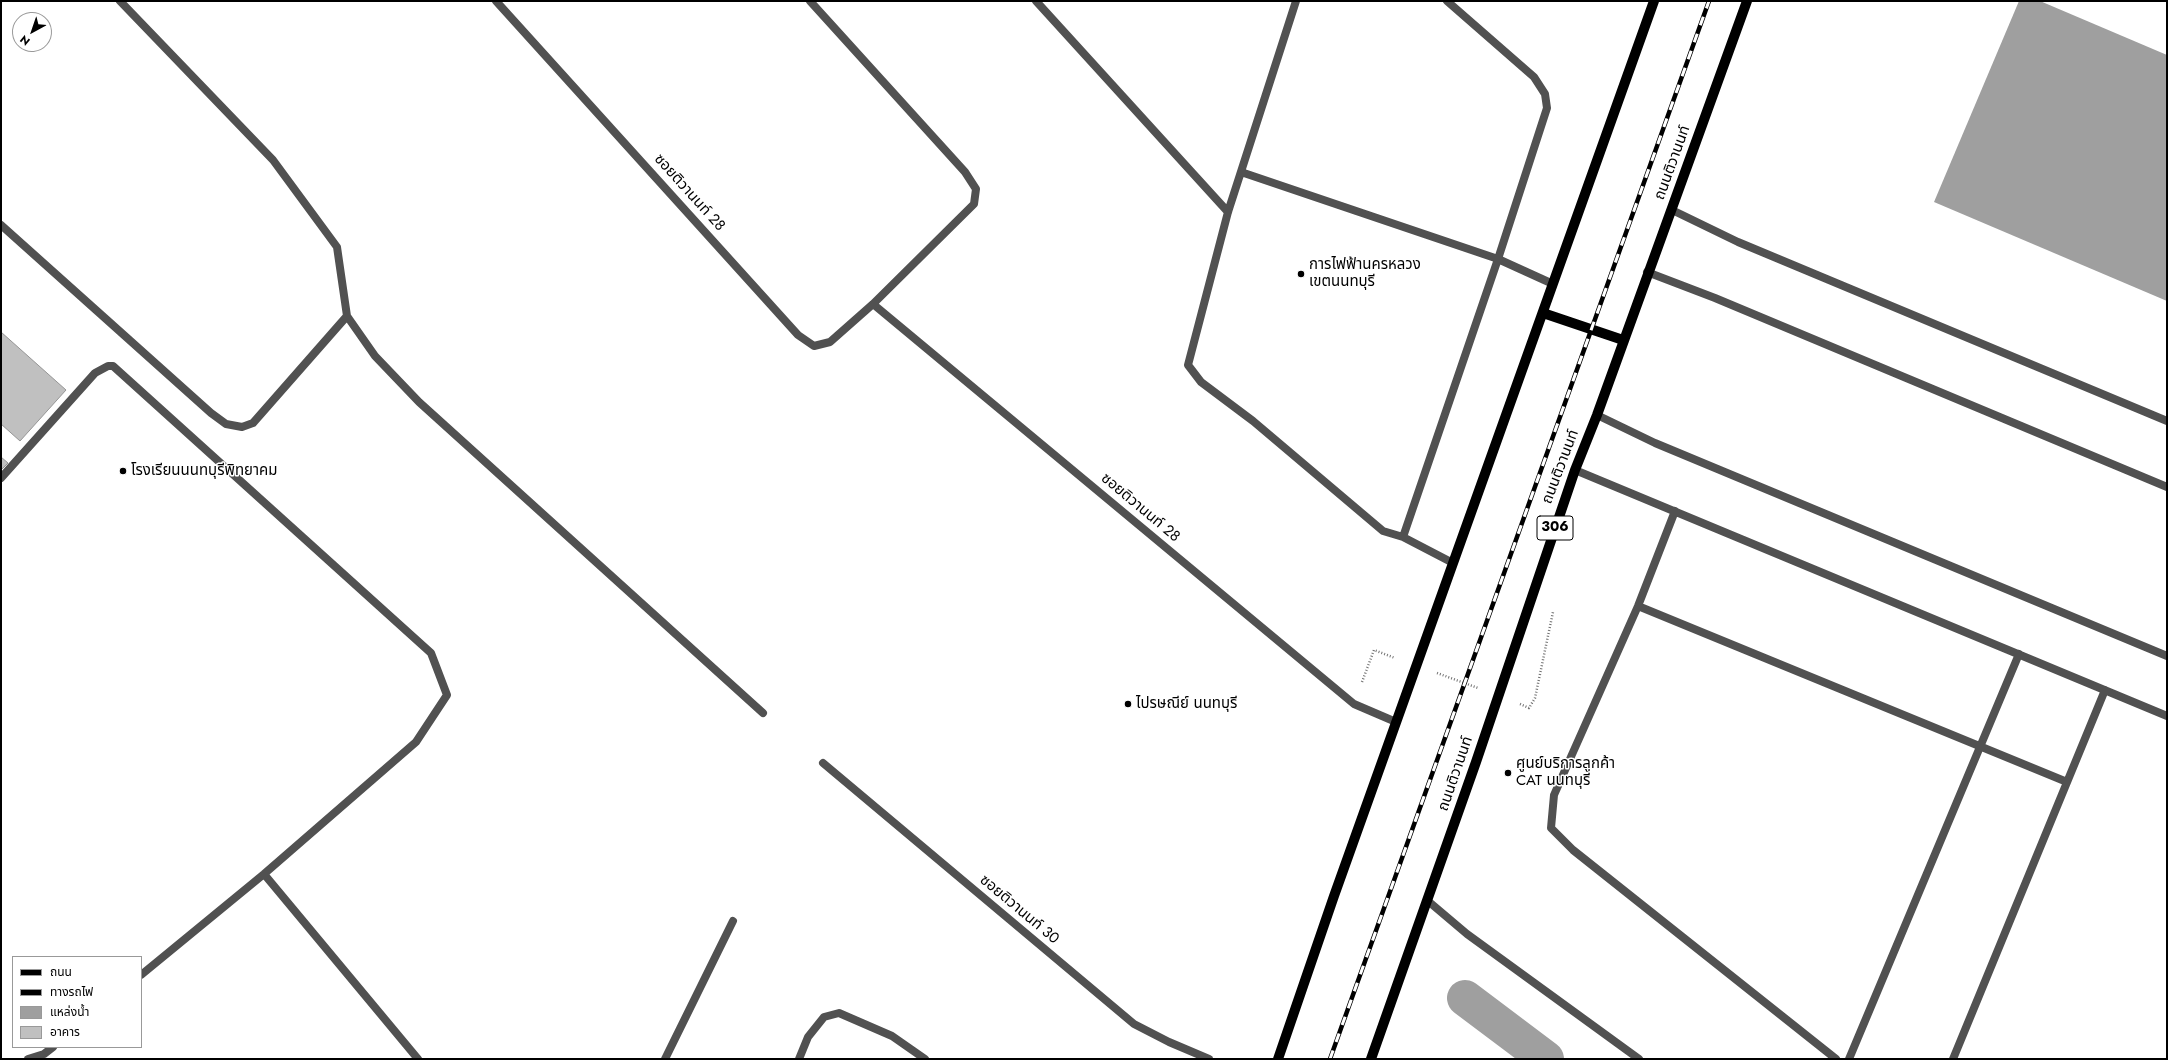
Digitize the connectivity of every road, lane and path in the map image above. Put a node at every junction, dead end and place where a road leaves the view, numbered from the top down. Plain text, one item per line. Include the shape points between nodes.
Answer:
1 (120, 1) edge
2 (496, 1) edge
3 (810, 1) edge
4 (1036, 1) edge
5 (1296, 1) edge
6 (1447, 1) edge
7 (1654, 1) edge
8 (1747, 1) edge
9 (1241, 172) junction
10 (1672, 210) junction
11 (1228, 212) junction
12 (1, 225) edge
13 (1498, 259) junction
14 (1647, 272) junction
15 (1553, 284) junction
16 (873, 304) junction
17 (1543, 312) junction
18 (347, 316) junction
19 (1623, 340) junction
20 (1597, 415) junction
21 (2167, 421) edge
22 (1575, 470) junction
23 (1, 478) edge
24 (2167, 486) edge
25 (1675, 511) junction
26 (1403, 537) junction
27 (1453, 563) junction
28 (1534, 587) junction
29 (1638, 606) junction
30 (2019, 654) junction
31 (2167, 656) edge
32 (1396, 658) dead end
33 (1433, 672) dead end
34 (2105, 690) junction
35 (1485, 691) dead end
36 (1514, 702) dead end
37 (1354, 704) junction
38 (763, 713) dead end
39 (2167, 716) edge
40 (1396, 722) junction
41 (1980, 747) junction
42 (823, 764) dead end
43 (2067, 782) junction
44 (264, 874) junction
45 (1428, 900) junction
46 (733, 921) dead end
47 (142, 974) edge
48 (52, 1048) edge
49 (28, 1059) edge
50 (418, 1059) edge
51 (665, 1059) edge
52 (799, 1059) edge
53 (925, 1059) edge
54 (1209, 1059) edge
55 (1278, 1059) edge
56 (1371, 1059) edge
57 (1639, 1059) edge
58 (1836, 1059) edge
59 (1849, 1059) edge
60 (1953, 1059) edge

1 - 18 street via 273,160 337,247
2 - 16 street, ซอยติวานนท์ 28 via 798,335 814,346 830,342
3 - 16 street, ซอยติวานนท์ 28 via 965,172 976,189 974,204
4 - 11 street
5 - 9 street
6 - 13 street via 1534,77 1545,94 1547,108
7 - 15 main road
8 - 10 main road, ถนนติวานนท์ / 306
9 - 11 street
9 - 13 street
10 - 14 main road, ถนนติวานนท์ / 306
10 - 21 street via 1745,245
11 - 26 street via 1188,365 1201,382 1254,421 1383,530
12 - 18 street via 226,424 242,427 253,423
13 - 15 street
13 - 26 street
14 - 19 main road, ถนนติวานนท์ / 306
14 - 24 street
15 - 17 main road
16 - 37 street, ซอยติวานนท์ 28
17 - 19 main road
17 - 27 main road
18 - 38 street via 375,356 419,402
19 - 20 main road, ถนนติวานนท์ / 306
20 - 22 main road, ถนนติวานนท์ / 306
20 - 31 street via 1655,442
22 - 25 street
22 - 28 main road, ถนนติวานนท์ / 306
23 - 44 street via 95,373 113,366 431,653 447,695 416,742
25 - 29 street
25 - 30 street
26 - 27 street
27 - 40 main road
28 - 36 path via 1553,605 1553,613 1535,698 1529,708
28 - 45 main road, ถนนติวานนท์ / 306
29 - 41 street
29 - 58 street via 1554,795 1551,828 1573,850
30 - 34 street
30 - 41 street
32 - 37 path via 1374,650
33 - 35 path
34 - 39 street
34 - 43 street
37 - 40 street, ซอยติวานนท์ 28
40 - 55 main road
41 - 43 street
41 - 59 street
42 - 54 street, ซอยติวานนท์ 30 via 1134,1024
43 - 60 street
44 - 47 street
44 - 50 street
45 - 56 main road, ถนนติวานนท์ / 306
45 - 57 street via 1467,934
46 - 51 street
48 - 49 street via 44,1054
52 - 53 street via 808,1036 824,1017 839,1013 892,1036

